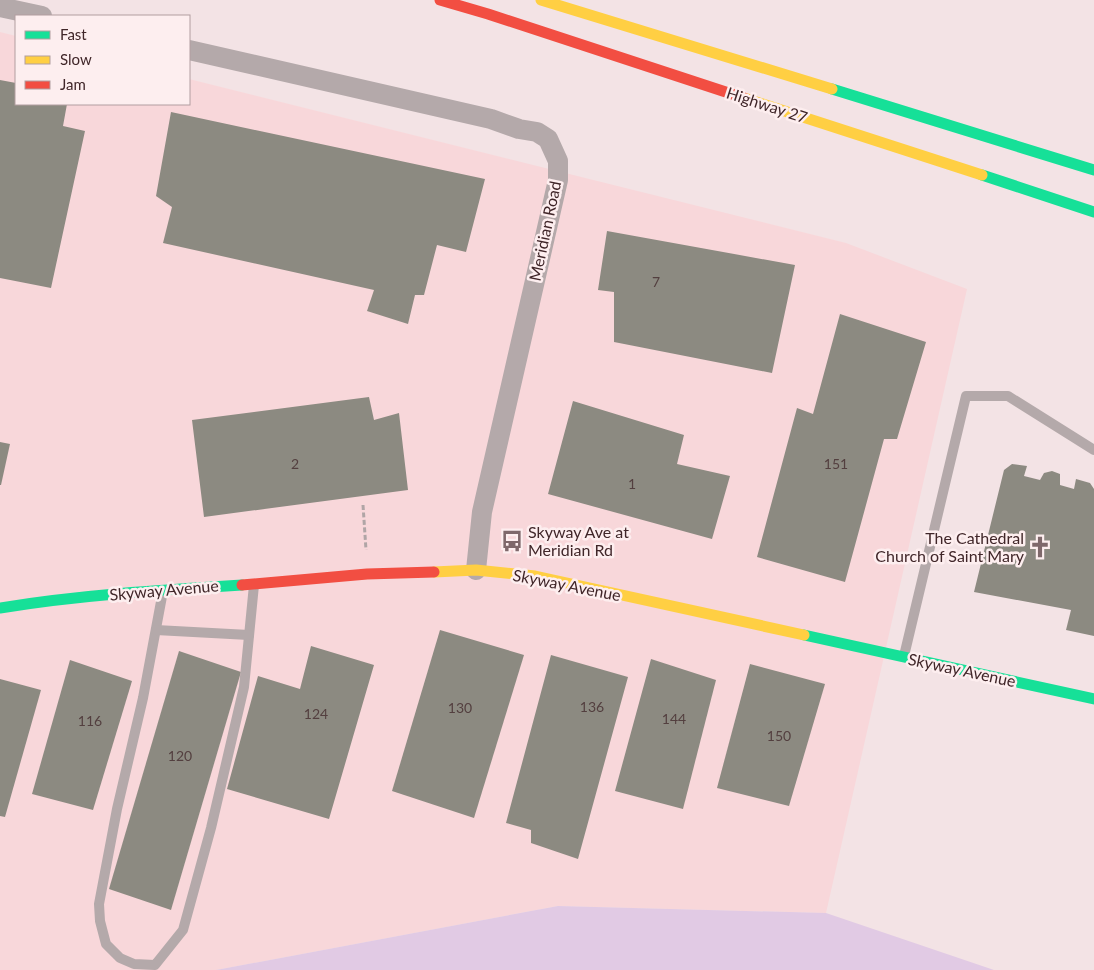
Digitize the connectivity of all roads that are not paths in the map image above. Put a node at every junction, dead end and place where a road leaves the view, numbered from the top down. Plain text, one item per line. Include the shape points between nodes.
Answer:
1 (440, 0) edge
2 (541, 0) edge
3 (0, 7) edge
4 (37, 15) edge
5 (190, 50) edge
6 (1094, 170) edge
7 (1094, 212) edge
8 (1094, 450) edge
9 (476, 570) junction
10 (254, 584) junction
11 (163, 590) junction
12 (0, 608) edge
13 (156, 630) junction
14 (249, 635) junction
15 (904, 658) junction
16 (1094, 699) edge

1 - 7 main road, Highway 27
2 - 6 main road, Highway 27
3 - 4 street
5 - 9 street, Meridian Road via 491,119 537,132 548,139 558,161 558,180 482,512
8 - 15 lane via 1008,396 966,396
9 - 10 main road, Skyway Avenue via 367,574
9 - 15 main road, Skyway Avenue via 534,576
10 - 11 main road, Skyway Avenue
10 - 14 lane
11 - 12 main road, Skyway Avenue
11 - 13 lane
13 - 14 lane
13 - 14 lane via 99,904 106,944 120,958 134,964 155,966 183,930 212,828 244,687
15 - 16 main road, Skyway Avenue

